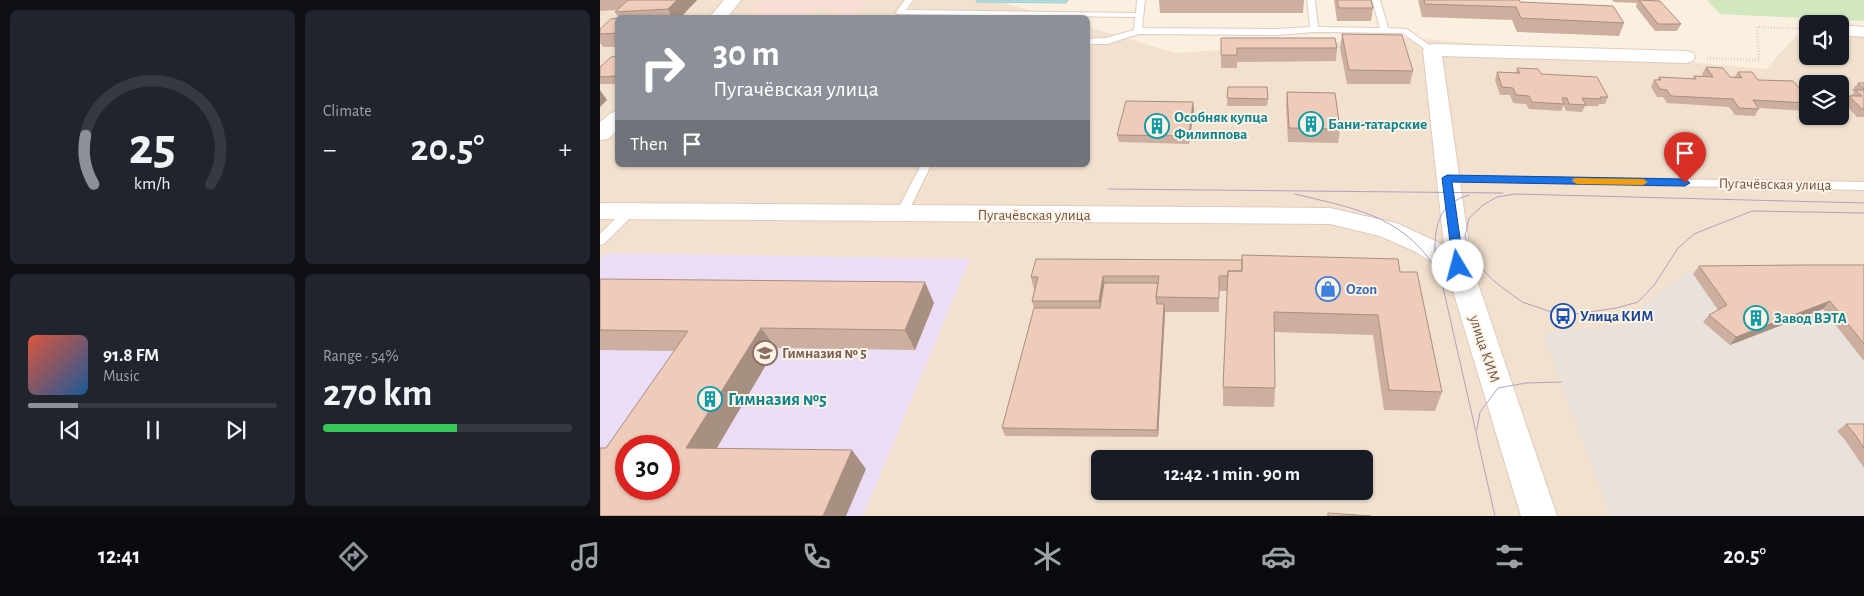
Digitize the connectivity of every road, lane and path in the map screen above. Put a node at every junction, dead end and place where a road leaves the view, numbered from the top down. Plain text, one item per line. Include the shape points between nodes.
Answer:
1 (733, 0) edge
2 (908, 0) edge
3 (1141, 0) edge
4 (1311, 0) edge
5 (1376, 0) edge
6 (720, 15) edge
7 (1140, 15) junction
8 (1799, 28) edge
9 (1314, 29) junction
10 (1385, 30) junction
11 (1138, 31) junction
12 (1849, 31) edge
13 (1864, 32) edge
14 (1090, 41) edge
15 (1432, 50) junction
16 (1686, 57) joint
17 (615, 120) edge
18 (600, 134) edge
19 (925, 167) edge
20 (1447, 178) junction
21 (1864, 186) edge
22 (600, 211) edge
23 (630, 211) junction
24 (902, 214) junction
25 (600, 241) edge
26 (1458, 266) junction
27 (1539, 516) edge

1 - 6 street
2 - 7 lane via 900,12
3 - 7 lane
4 - 9 lane
5 - 10 lane
7 - 11 lane
8 - 16 path via 1757,27 1758,60
9 - 10 lane
9 - 11 lane via 1277,32
10 - 15 lane via 1404,31
11 - 14 lane via 1107,41
12 - 13 street
15 - 16 street
15 - 20 street, улица КИМ
17 - 18 street
19 - 24 lane
20 - 21 lane, Пугачёвская улица
20 - 26 street, улица КИМ
22 - 23 street, Пугачёвская улица
23 - 24 street, Пугачёвская улица
23 - 25 lane
24 - 26 street, Пугачёвская улица via 1330,216 1388,229
26 - 27 street, улица КИМ

